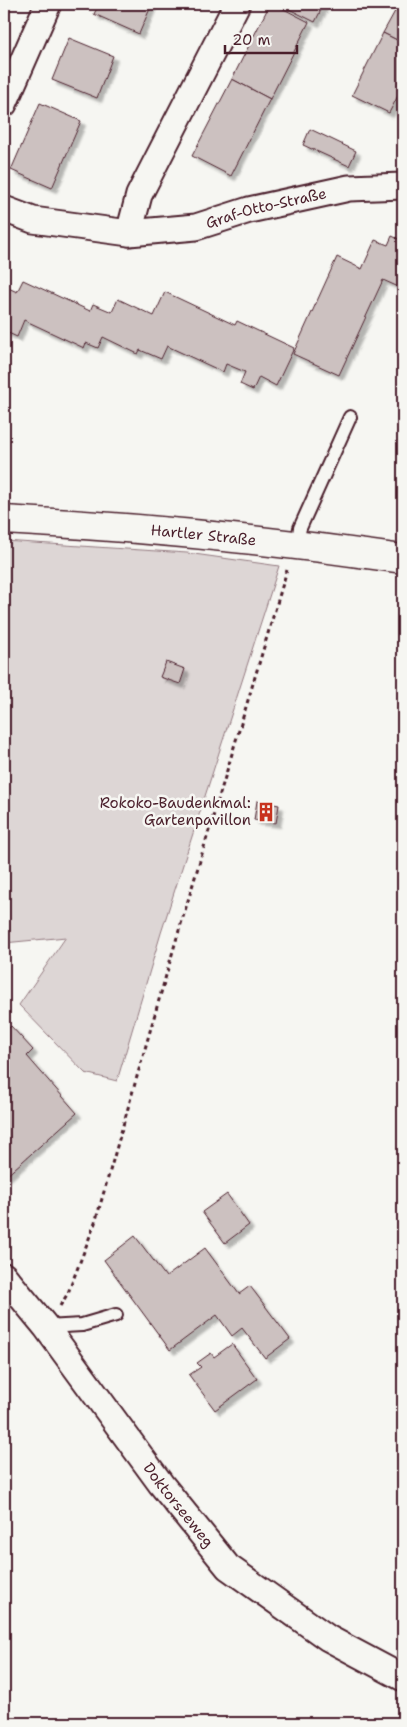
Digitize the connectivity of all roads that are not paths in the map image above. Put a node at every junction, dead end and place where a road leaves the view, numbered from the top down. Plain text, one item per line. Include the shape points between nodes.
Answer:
1 (48, 4) edge
2 (237, 4) edge
3 (4, 104) edge
4 (403, 186) edge
5 (4, 209) edge
6 (128, 233) junction
7 (350, 418) dead end
8 (4, 520) edge
9 (297, 544) junction
10 (403, 560) edge
11 (4, 1276) edge
12 (116, 1315) dead end
13 (46, 1327) junction
14 (403, 1678) edge

1 - 3 street
2 - 6 street via 139,195
4 - 6 street, Graf-Otto-Straße via 349,188 249,210 196,227
5 - 6 street, Graf-Otto-Straße via 32,220
7 - 9 lane via 300,528
8 - 9 main road, Hartler Straße via 85,524
9 - 10 main road, Hartler Straße
11 - 13 street, Doktorseeweg
12 - 13 lane via 82,1325
13 - 14 street, Doktorseeweg via 161,1484 228,1567 328,1638

